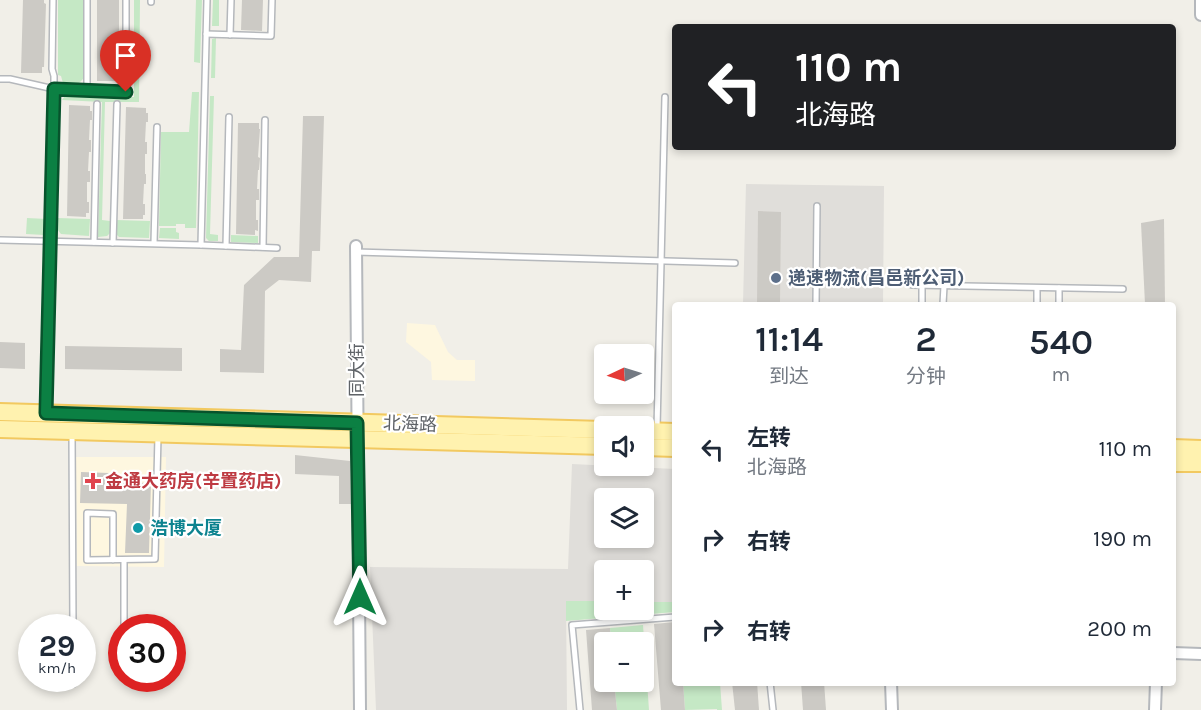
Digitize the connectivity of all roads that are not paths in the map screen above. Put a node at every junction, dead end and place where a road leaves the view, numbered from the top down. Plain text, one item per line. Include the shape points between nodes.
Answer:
1 (53, 0) edge
2 (87, 0) edge
3 (126, 0) edge
4 (207, 0) edge
5 (231, 0) edge
6 (272, 0) edge
7 (1201, 0) edge
8 (1201, 15) edge
9 (206, 34) junction
10 (230, 35) junction
11 (0, 79) edge
12 (54, 89) junction
13 (87, 90) junction
14 (665, 97) dead end
15 (97, 104) dead end
16 (117, 104) dead end
17 (229, 117) dead end
18 (266, 120) dead end
19 (158, 127) dead end
20 (817, 206) dead end
21 (0, 240) edge
22 (51, 241) junction
23 (94, 242) junction
24 (113, 243) junction
25 (154, 243) junction
26 (201, 244) junction
27 (226, 246) junction
28 (263, 247) junction
29 (277, 248) dead end
30 (356, 249) joint
31 (661, 261) junction
32 (735, 263) dead end
33 (912, 285) dead end
34 (922, 285) junction
35 (944, 286) junction
36 (1037, 288) junction
37 (1059, 288) junction
38 (1124, 289) dead end
39 (816, 302) edge
40 (922, 302) edge
41 (943, 302) edge
42 (1037, 302) edge
43 (1059, 302) edge
44 (0, 411) edge
45 (46, 413) junction
46 (651, 416) edge
47 (0, 429) edge
48 (45, 430) junction
49 (594, 430) edge
50 (72, 431) junction
51 (358, 431) junction
52 (158, 433) junction
53 (672, 433) edge
54 (654, 439) edge
55 (654, 441) edge
56 (594, 445) edge
57 (672, 447) edge
58 (1176, 448) edge
59 (1201, 449) edge
60 (1176, 463) edge
61 (1201, 463) edge
62 (113, 560) junction
63 (124, 560) junction
64 (73, 614) edge
65 (124, 614) edge
66 (672, 617) edge
67 (1176, 653) edge
68 (1201, 654) edge
69 (770, 686) edge
70 (891, 686) edge
71 (1156, 686) edge
72 (360, 710) edge
73 (580, 710) edge
74 (773, 710) edge
75 (892, 710) edge
76 (1155, 710) edge

1 - 12 lane
2 - 13 lane
3 - 13 lane via 126,92
4 - 9 lane
5 - 10 lane
6 - 10 lane via 271,36
7 - 8 street
9 - 10 lane
9 - 26 lane
11 - 12 lane
12 - 13 lane
12 - 22 lane
14 - 31 lane
15 - 23 lane
16 - 24 lane
17 - 27 lane
18 - 28 lane
19 - 25 lane
20 - 39 lane
21 - 22 lane
22 - 23 lane
22 - 45 lane
23 - 24 lane
24 - 25 lane
25 - 26 lane
26 - 27 lane
27 - 28 lane
28 - 29 lane
30 - 31 lane
30 - 51 street, 同大街
31 - 32 lane
31 - 46 lane
33 - 34 lane
34 - 35 lane
34 - 40 lane
35 - 36 lane
35 - 41 lane
36 - 37 lane
36 - 42 lane
37 - 38 lane
37 - 43 lane
44 - 45 main road, 北海路
45 - 48 lane
45 - 51 main road, 北海路
47 - 48 main road, 北海路
48 - 50 main road, 北海路
49 - 51 main road, 北海路
50 - 52 main road, 北海路
50 - 64 lane
51 - 52 main road, 北海路
51 - 56 main road, 北海路
51 - 72 street, 同大街
52 - 63 lane via 155,559
53 - 54 main road
55 - 57 main road
58 - 59 main road
60 - 61 main road
62 - 62 lane via 113,514 87,513 87,560
62 - 63 lane
63 - 65 lane
66 - 73 lane via 572,625
67 - 68 street
69 - 74 lane
70 - 75 street
71 - 76 street

